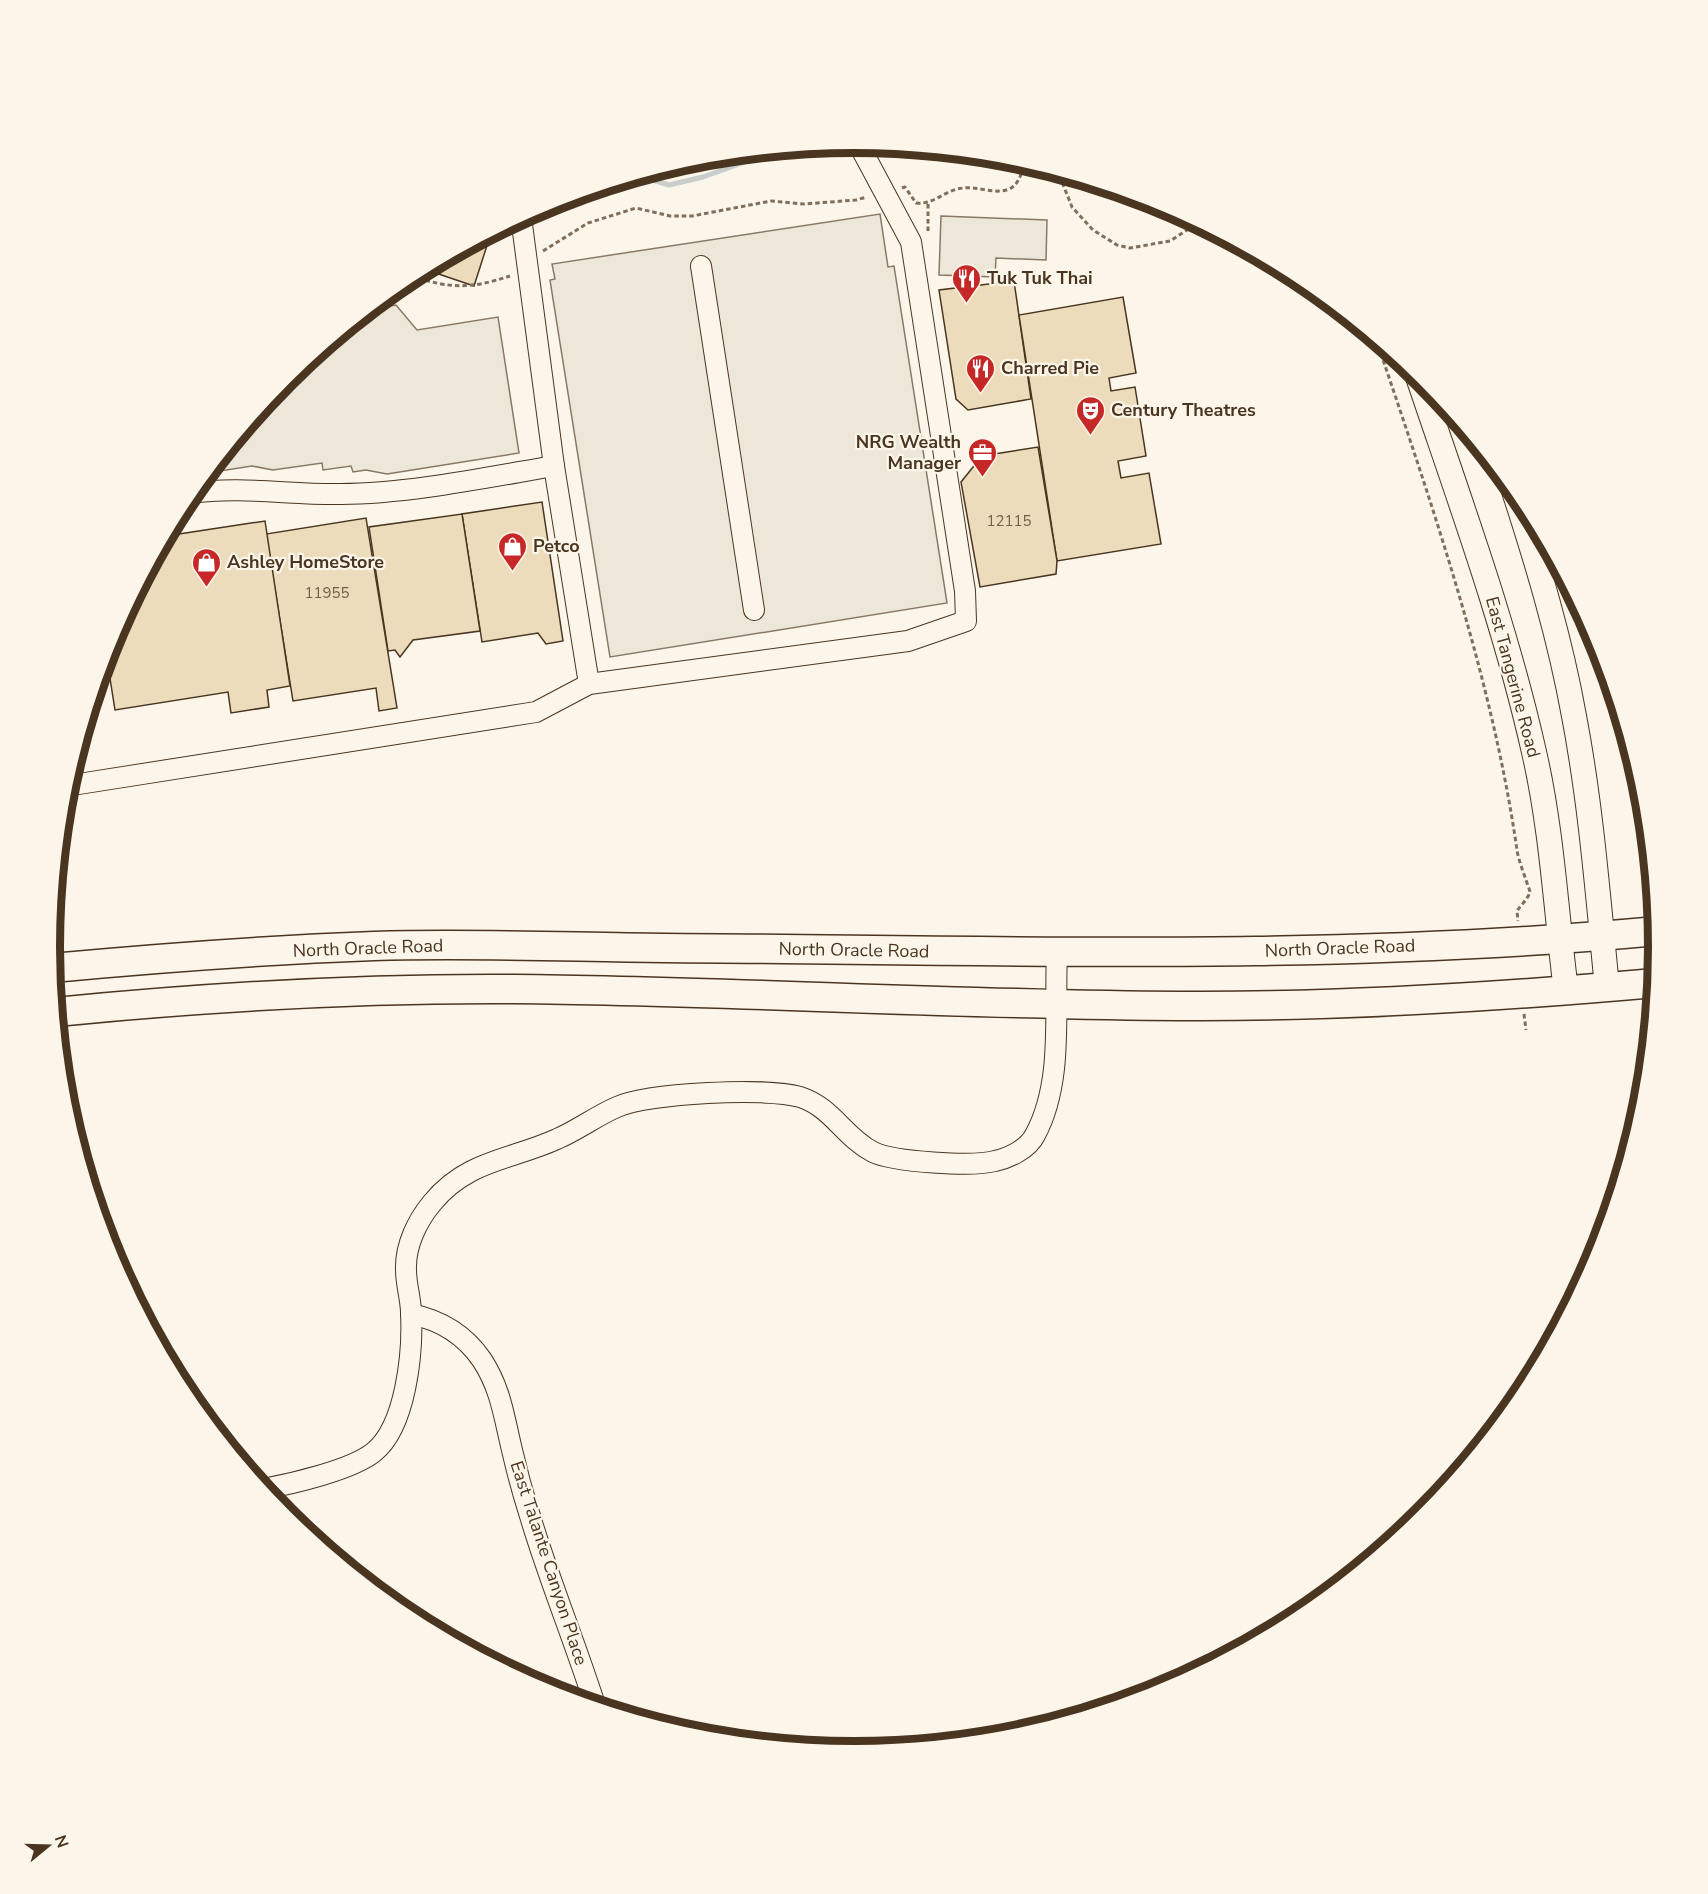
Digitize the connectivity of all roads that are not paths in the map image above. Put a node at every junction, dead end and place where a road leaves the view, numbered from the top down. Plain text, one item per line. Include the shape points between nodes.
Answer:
1 (864, 153) edge
2 (522, 226) edge
3 (701, 266) dead end
4 (1426, 397) edge
5 (554, 466) junction
6 (205, 491) edge
7 (1522, 519) edge
8 (754, 610) dead end
9 (589, 684) junction
10 (77, 784) edge
11 (1647, 932) edge
12 (1602, 936) junction
13 (1559, 939) junction
14 (1058, 953) junction
15 (61, 967) edge
16 (1647, 984) edge
17 (1607, 987) junction
18 (1566, 991) junction
19 (1055, 1003) junction
20 (63, 1011) edge
21 (411, 1314) junction
22 (272, 1486) edge
23 (592, 1696) edge

1 - 9 street via 911,242 966,591 966,621 908,641
2 - 5 street
3 - 8 street
4 - 13 main road, East Tangerine Road via 1521,698 1544,803
5 - 6 street via 343,494
5 - 9 street
7 - 12 main road via 1553,622 1574,715
9 - 10 street via 536,712
11 - 12 highway, North Oracle Road
12 - 13 highway, North Oracle Road
12 - 17 main road
13 - 14 highway, North Oracle Road via 1274,951
13 - 18 main road, East Tangerine Road
14 - 15 highway, North Oracle Road via 376,946
14 - 19 street
16 - 17 highway
17 - 18 highway
18 - 19 highway via 1341,1004
19 - 20 highway via 511,989 208,999
19 - 21 street via 1053,1074 1048,1099 1034,1138 1007,1158 991,1163 958,1163 886,1158 861,1145 817,1104 782,1092 632,1102 554,1141 471,1170 442,1191 417,1225 408,1246 406,1270
21 - 22 street via 399,1414 383,1444 358,1462
21 - 23 street, East Talante Canyon Place via 432,1319 463,1339 494,1380 530,1516

